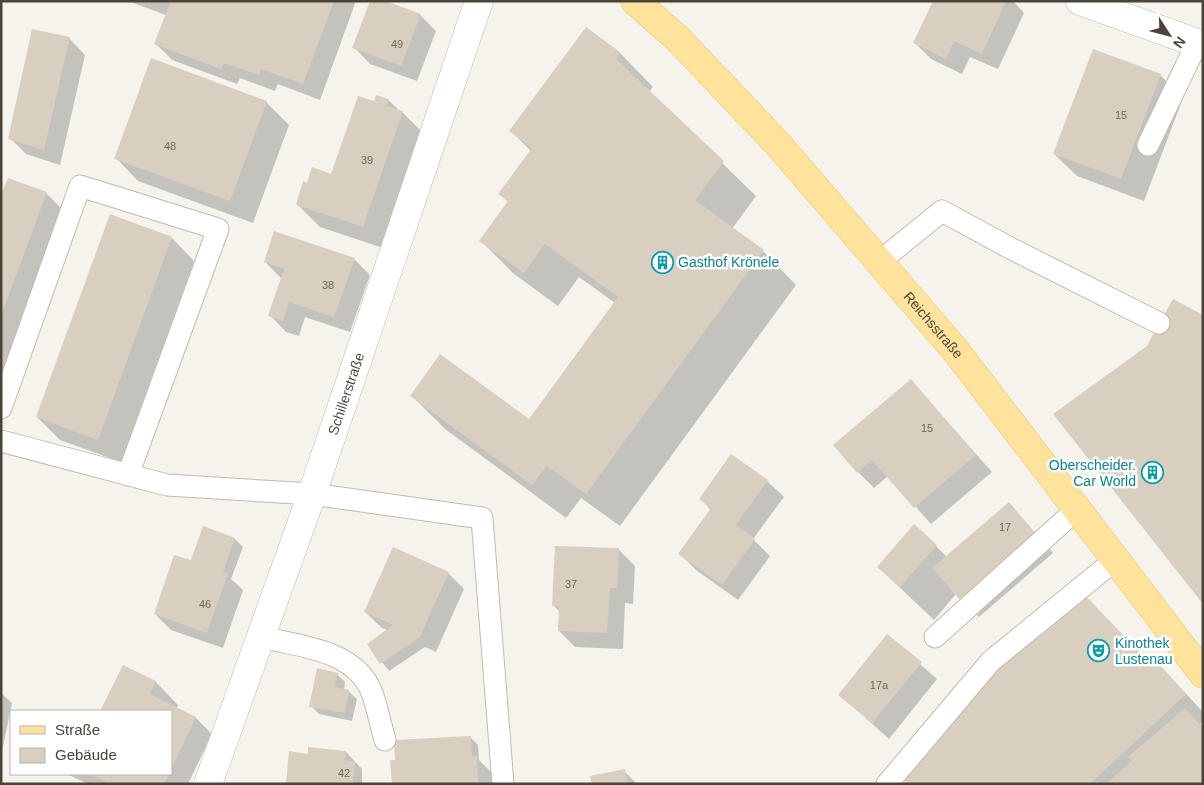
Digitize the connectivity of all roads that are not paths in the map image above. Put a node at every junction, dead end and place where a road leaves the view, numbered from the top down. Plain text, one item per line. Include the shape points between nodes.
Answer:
1 (479, 1) edge
2 (1080, 1) edge
3 (638, 2) edge
4 (1200, 44) edge
5 (1148, 145) dead end
6 (878, 262) junction
7 (1159, 323) dead end
8 (1, 408) edge
9 (1, 441) edge
10 (128, 475) junction
11 (312, 494) junction
12 (1076, 510) junction
13 (1115, 560) junction
14 (260, 637) junction
15 (935, 638) dead end
16 (1203, 674) edge
17 (385, 740) dead end
18 (208, 784) edge
19 (504, 784) edge
20 (887, 784) edge

1 - 11 street, Schillerstraße
2 - 4 street
3 - 6 main road, Reichsstraße via 677,38 776,142
4 - 5 lane
6 - 7 lane via 942,211
6 - 12 main road, Reichsstraße via 956,351
8 - 10 lane via 80,186 218,229
9 - 10 lane
10 - 11 lane via 166,485
11 - 14 street, Schillerstraße
11 - 19 lane via 482,518
12 - 13 main road, Reichsstraße
12 - 15 lane
13 - 16 main road, Reichsstraße
13 - 20 lane via 991,661
14 - 17 lane via 330,654 354,667 370,688
14 - 18 street, Schillerstraße

